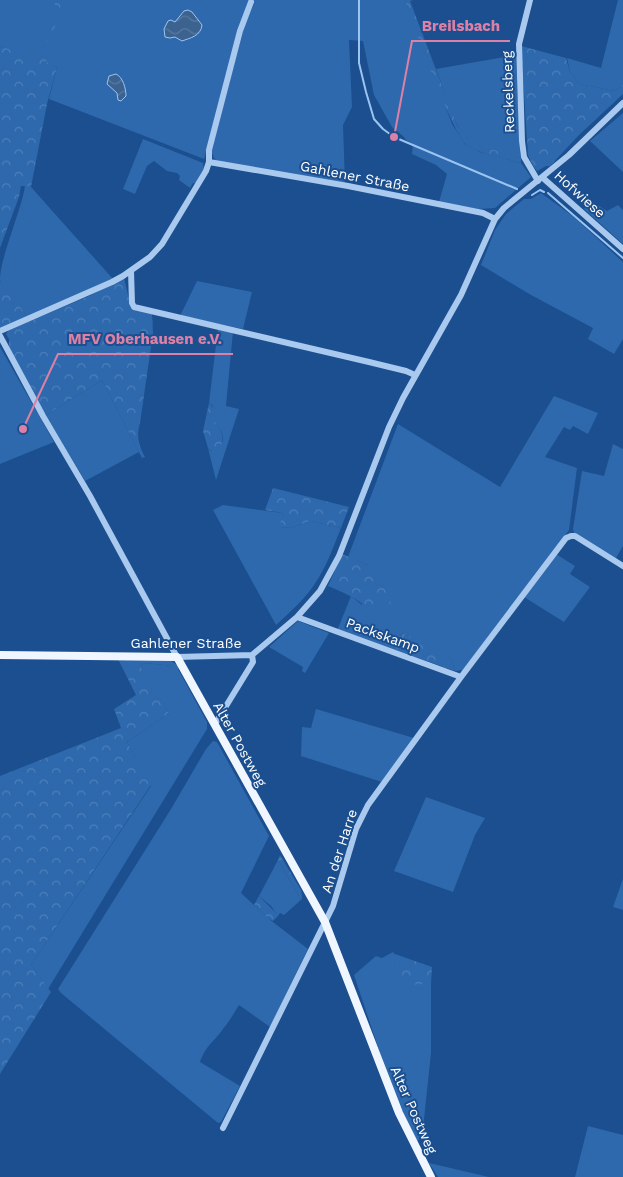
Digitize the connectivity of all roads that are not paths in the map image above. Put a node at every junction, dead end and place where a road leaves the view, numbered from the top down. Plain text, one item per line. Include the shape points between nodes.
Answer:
1 (530, 0) edge
2 (251, 2) dead end
3 (623, 102) edge
4 (209, 162) junction
5 (541, 179) junction
6 (495, 218) junction
7 (623, 249) edge
8 (131, 271) junction
9 (0, 331) edge
10 (0, 336) edge
11 (415, 375) junction
12 (623, 566) edge
13 (297, 617) junction
14 (0, 655) edge
15 (252, 655) junction
16 (177, 656) junction
17 (461, 677) junction
18 (215, 724) junction
19 (325, 922) junction
20 (223, 1128) dead end
21 (431, 1177) edge

1 - 5 street, Reckelsberg via 519,44 522,141 524,157
2 - 4 street via 240,31 209,150
3 - 5 street, Gahlener Straße
4 - 6 street, Gahlener Straße via 348,186
4 - 8 street via 162,244
5 - 6 street, Gahlener Straße
5 - 7 street, Hofwiese
6 - 11 street, Gahlener Straße via 461,295
8 - 9 street
8 - 11 street via 132,303 136,308
10 - 16 street, Alter Postweg
11 - 13 street, Gahlener Straße via 389,427 339,556 326,582
12 - 17 street, An der Harre via 571,536 566,538
13 - 15 street, Gahlener Straße
13 - 17 street, Packskamp
14 - 16 main road, Gahlener Straße
15 - 16 street, Gahlener Straße
15 - 18 street via 253,662
16 - 18 main road, Alter Postweg
17 - 19 street, An der Harre via 368,805 356,829 337,897
18 - 19 main road, Alter Postweg
19 - 20 street, An der Harre
19 - 21 main road, Alter Postweg via 399,1113

